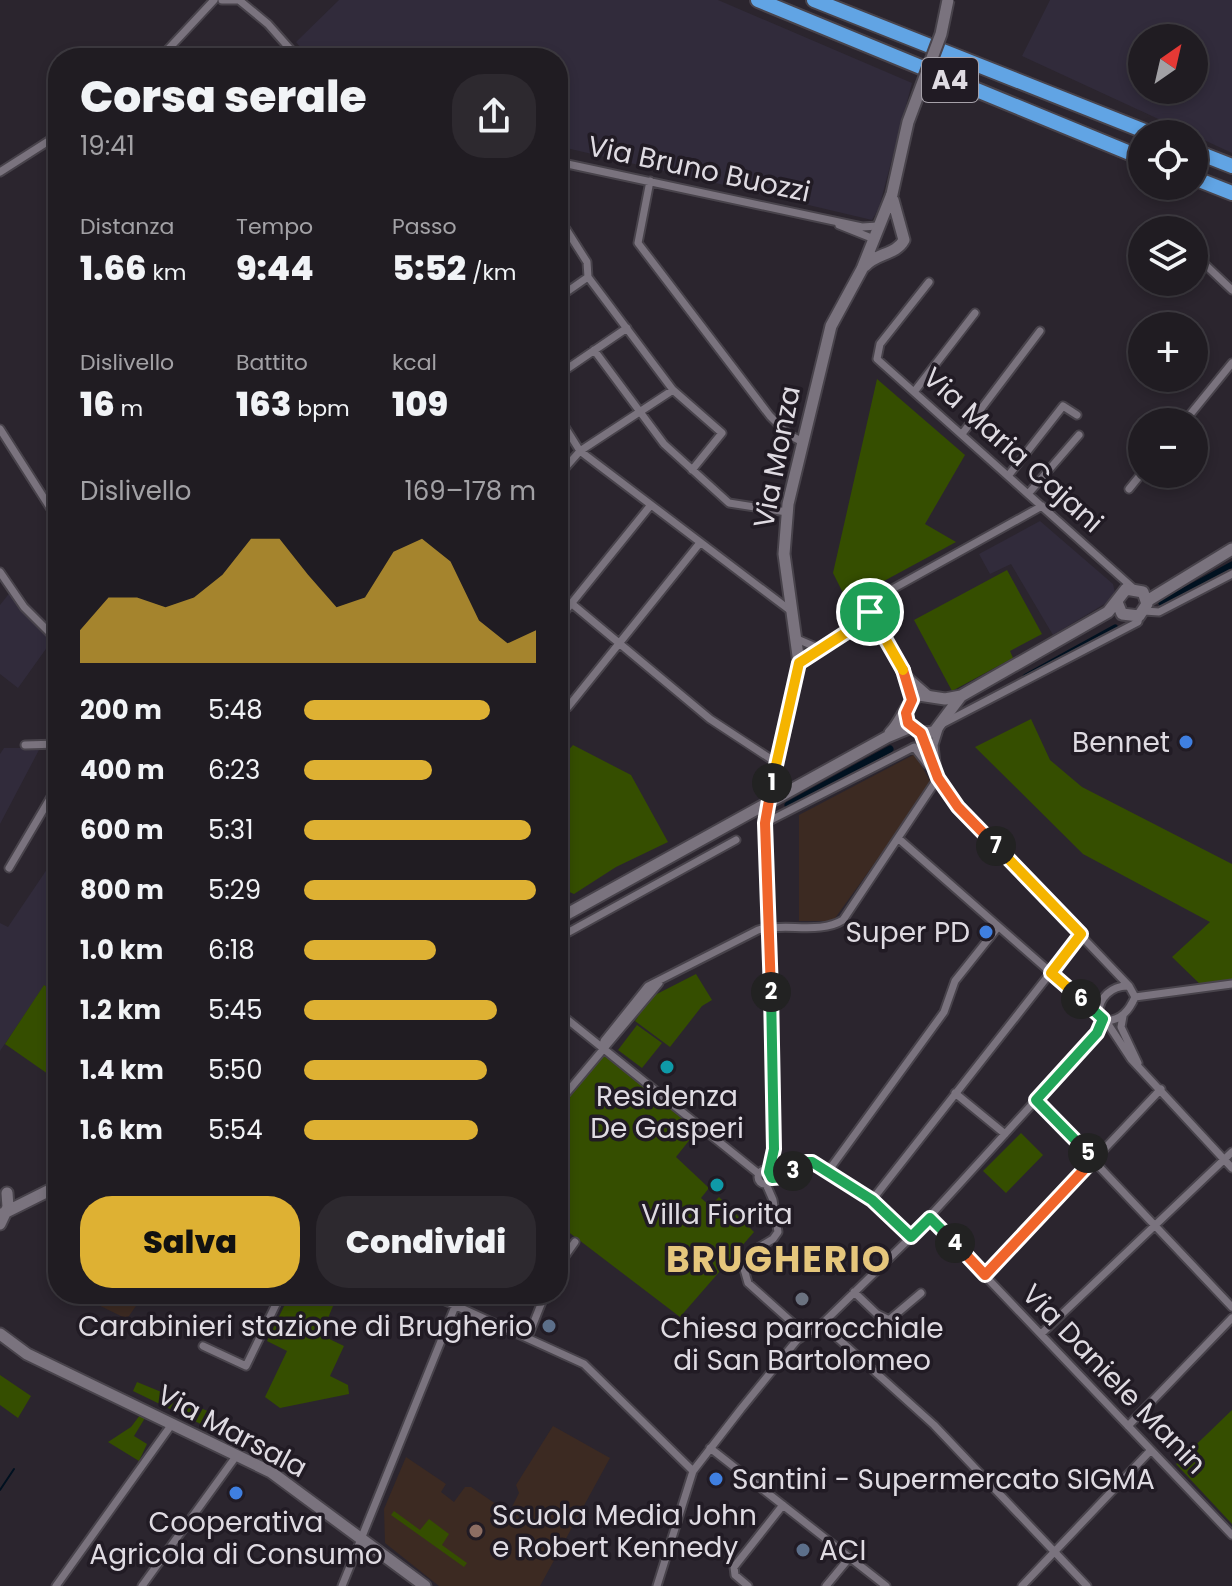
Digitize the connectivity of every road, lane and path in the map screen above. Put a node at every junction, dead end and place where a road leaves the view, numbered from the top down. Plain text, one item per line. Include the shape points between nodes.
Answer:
1 (214, 0) edge
2 (222, 0) edge
3 (238, 0) edge
4 (758, 0) edge
5 (814, 0) edge
6 (948, 0) edge
7 (169, 48) edge
8 (289, 48) edge
9 (1128, 124) edge
10 (48, 141) edge
11 (1128, 152) edge
12 (1208, 157) edge
13 (568, 164) edge
14 (1232, 166) edge
15 (0, 172) edge
16 (650, 181) junction
17 (1208, 184) edge
18 (1232, 193) edge
19 (892, 194) junction
20 (830, 221) junction
21 (880, 225) junction
22 (902, 229) junction
23 (568, 232) edge
24 (874, 240) junction
25 (892, 251) junction
26 (1208, 267) edge
27 (862, 269) junction
28 (588, 277) junction
29 (929, 282) dead end
30 (1232, 290) edge
31 (568, 291) edge
32 (975, 313) dead end
33 (627, 328) junction
34 (1040, 331) dead end
35 (594, 350) junction
36 (1232, 363) edge
37 (568, 368) edge
38 (673, 390) junction
39 (914, 392) junction
40 (1195, 408) edge
41 (638, 413) junction
42 (1077, 415) dead end
43 (0, 429) edge
44 (568, 432) edge
45 (962, 434) junction
46 (1079, 435) dead end
47 (803, 442) junction
48 (580, 451) junction
49 (568, 465) edge
50 (692, 470) junction
51 (1008, 476) junction
52 (1028, 494) junction
53 (48, 504) edge
54 (650, 506) junction
55 (1042, 506) junction
56 (787, 512) junction
57 (699, 544) junction
58 (1232, 549) edge
59 (0, 572) edge
60 (1232, 574) edge
61 (1135, 600) junction
62 (571, 603) junction
63 (568, 607) edge
64 (793, 612) junction
65 (870, 612) junction
66 (48, 631) edge
67 (797, 639) junction
68 (620, 644) junction
69 (1054, 645) junction
70 (818, 648) junction
71 (799, 663) junction
72 (905, 674) junction
73 (933, 696) junction
74 (961, 696) junction
75 (912, 700) junction
76 (568, 707) dead end
77 (906, 713) junction
78 (943, 722) junction
79 (916, 730) junction
80 (887, 737) junction
81 (48, 744) edge
82 (25, 745) dead end
83 (777, 763) junction
84 (938, 778) junction
85 (48, 802) edge
86 (768, 804) junction
87 (765, 823) junction
88 (899, 839) junction
89 (736, 840) dead end
90 (9, 868) dead end
91 (568, 914) edge
92 (770, 927) junction
93 (998, 927) junction
94 (568, 933) edge
95 (1081, 934) junction
96 (1051, 973) junction
97 (1232, 984) edge
98 (1129, 986) junction
99 (1135, 997) junction
100 (1123, 1016) junction
101 (1103, 1019) junction
102 (568, 1020) edge
103 (603, 1047) junction
104 (1139, 1065) junction
105 (1161, 1089) junction
106 (568, 1091) edge
107 (955, 1093) junction
108 (1036, 1100) junction
109 (1005, 1134) junction
110 (1232, 1152) edge
111 (1094, 1159) junction
112 (1224, 1159) junction
113 (1232, 1168) edge
114 (829, 1170) junction
115 (759, 1174) junction
116 (769, 1178) junction
117 (4, 1190) edge
118 (48, 1191) edge
119 (872, 1200) junction
120 (27, 1202) junction
121 (2, 1211) edge
122 (930, 1218) junction
123 (0, 1224) edge
124 (1157, 1224) junction
125 (911, 1237) junction
126 (575, 1242) dead end
127 (568, 1252) edge
128 (985, 1275) junction
129 (854, 1292) junction
130 (921, 1293) dead end
131 (273, 1304) edge
132 (276, 1304) edge
133 (541, 1304) edge
134 (455, 1305) joint
135 (1232, 1307) edge
136 (274, 1309) junction
137 (1232, 1318) edge
138 (822, 1324) junction
139 (805, 1334) junction
140 (1041, 1334) junction
141 (1, 1337) edge
142 (528, 1337) junction
143 (203, 1346) dead end
144 (172, 1424) junction
145 (1128, 1426) junction
146 (710, 1448) junction
147 (1151, 1450) junction
148 (237, 1455) junction
149 (693, 1471) junction
150 (783, 1505) junction
151 (1232, 1535) edge
152 (360, 1538) junction
153 (1052, 1549) junction
154 (850, 1557) junction
155 (56, 1586) edge
156 (142, 1586) edge
157 (342, 1586) edge
158 (425, 1586) edge
159 (657, 1586) edge
160 (748, 1586) edge
161 (826, 1586) edge
162 (886, 1586) edge
163 (1022, 1586) edge
164 (1087, 1586) edge

1 - 7 street
2 - 3 street
3 - 8 street
4 - 11 highway, A4
5 - 9 highway, A4
6 - 19 main road, bridge via 908,122
10 - 15 street
12 - 14 highway
13 - 16 street, Via Bruno Buozzi
16 - 20 street, Via Bruno Buozzi
16 - 47 street via 638,243 770,416
17 - 18 highway
19 - 21 main road
19 - 22 main road
20 - 21 street, Via Bruno Buozzi via 867,228
20 - 24 street, Via Bruno Buozzi
21 - 22 main road via 891,221
21 - 24 main road
22 - 25 main road via 904,240
23 - 28 street via 587,262
24 - 25 main road
24 - 27 main road, Via Monza
25 - 27 main road
26 - 30 street
27 - 47 main road, Via Monza via 827,336
28 - 31 street
28 - 33 street
29 - 39 street, Via Maria Cajani via 880,344 877,359
32 - 39 street
33 - 35 street
33 - 38 street
34 - 45 street
35 - 37 street
35 - 41 street
36 - 40 street
38 - 41 street
38 - 50 street via 722,433
39 - 45 street, Via Maria Cajani
41 - 48 street
41 - 50 street
42 - 51 street via 1063,406
43 - 53 street
44 - 48 street
45 - 51 street, Via Maria Cajani
46 - 52 street
47 - 56 main road, Via Monza
48 - 49 street
48 - 54 street
50 - 56 street via 729,503
51 - 52 street, Via Maria Cajani
52 - 55 street, Via Maria Cajani
54 - 57 street
54 - 62 street
55 - 61 street, Via Maria Cajani via 1114,571
55 - 65 street via 887,592
56 - 64 main road, Via Monza via 784,554
57 - 64 street
57 - 68 street
58 - 61 main road
59 - 66 street
60 - 61 street via 1159,612
61 - 69 main road
61 - 69 main road via 1122,614
61 - 78 street via 1138,622
62 - 63 street
62 - 68 street
64 - 67 main road, Via Monza
65 - 70 street
65 - 72 street
67 - 70 street
67 - 71 main road, Via Monza
68 - 76 street
68 - 83 street via 710,719
69 - 74 main road
70 - 71 street
71 - 83 main road, Via Monza
72 - 73 street
72 - 75 street
73 - 74 main road
73 - 75 main road
73 - 78 main road
74 - 78 main road
75 - 77 main road
77 - 79 main road
77 - 80 main road
78 - 79 main road
78 - 84 street via 934,745
79 - 80 main road
79 - 84 street
80 - 86 main road
81 - 82 street
83 - 86 main road, Via Monza
84 - 87 street via 914,747
84 - 88 street
84 - 95 street via 958,807
85 - 90 street
86 - 87 street
86 - 91 main road
87 - 92 street
88 - 92 street via 843,920 832,926
88 - 93 street
89 - 94 street
92 - 103 street via 642,991
92 - 116 street via 774,1140
93 - 96 street
93 - 114 street via 955,981 944,1012
95 - 96 street
95 - 98 street
96 - 101 street
96 - 107 street
97 - 99 street
98 - 99 street
98 - 101 street via 1112,989 1098,1006
99 - 100 street
100 - 101 street
100 - 104 street via 1121,1027
101 - 104 street
101 - 108 street via 1097,1033
102 - 103 street
103 - 106 street
103 - 115 street
104 - 105 street
105 - 111 street
105 - 112 street
107 - 109 street
107 - 119 street
108 - 109 street
108 - 111 street
109 - 122 street
110 - 112 street
111 - 124 street
111 - 128 street
112 - 113 street
112 - 124 street
114 - 116 street via 806,1161 784,1177
114 - 119 street
115 - 116 street
115 - 116 street via 760,1182
116 - 139 street via 779,1228 773,1239 748,1254 745,1276
117 - 120 main road
117 - 121 main road
118 - 120 main road
119 - 125 street
120 - 121 main road
121 - 123 main road
122 - 125 street
122 - 128 street, Via Daniele Manin
124 - 135 street
124 - 140 street
125 - 129 street
126 - 127 street
128 - 140 street, Via Daniele Manin
129 - 130 street via 889,1320
129 - 138 street
131 - 136 street
132 - 136 street
133 - 142 street
134 - 142 street
134 - 152 street
136 - 143 street via 246,1366
137 - 145 street
138 - 139 street
138 - 153 street via 929,1421
139 - 146 street
140 - 145 street, Via Daniele Manin
141 - 144 main road, Via Marsala
142 - 149 street via 593,1371
144 - 148 main road, Via Marsala
144 - 155 street
145 - 147 street, Via Daniele Manin
146 - 149 street
146 - 150 street
147 - 151 street, Via Daniele Manin
147 - 153 street
148 - 152 main road, Via Marsala via 283,1479
148 - 156 street
149 - 159 street
150 - 154 street
150 - 160 street via 734,1567
152 - 157 street
152 - 158 main road, Via Marsala
153 - 163 street
153 - 164 street
154 - 161 street
154 - 162 street

